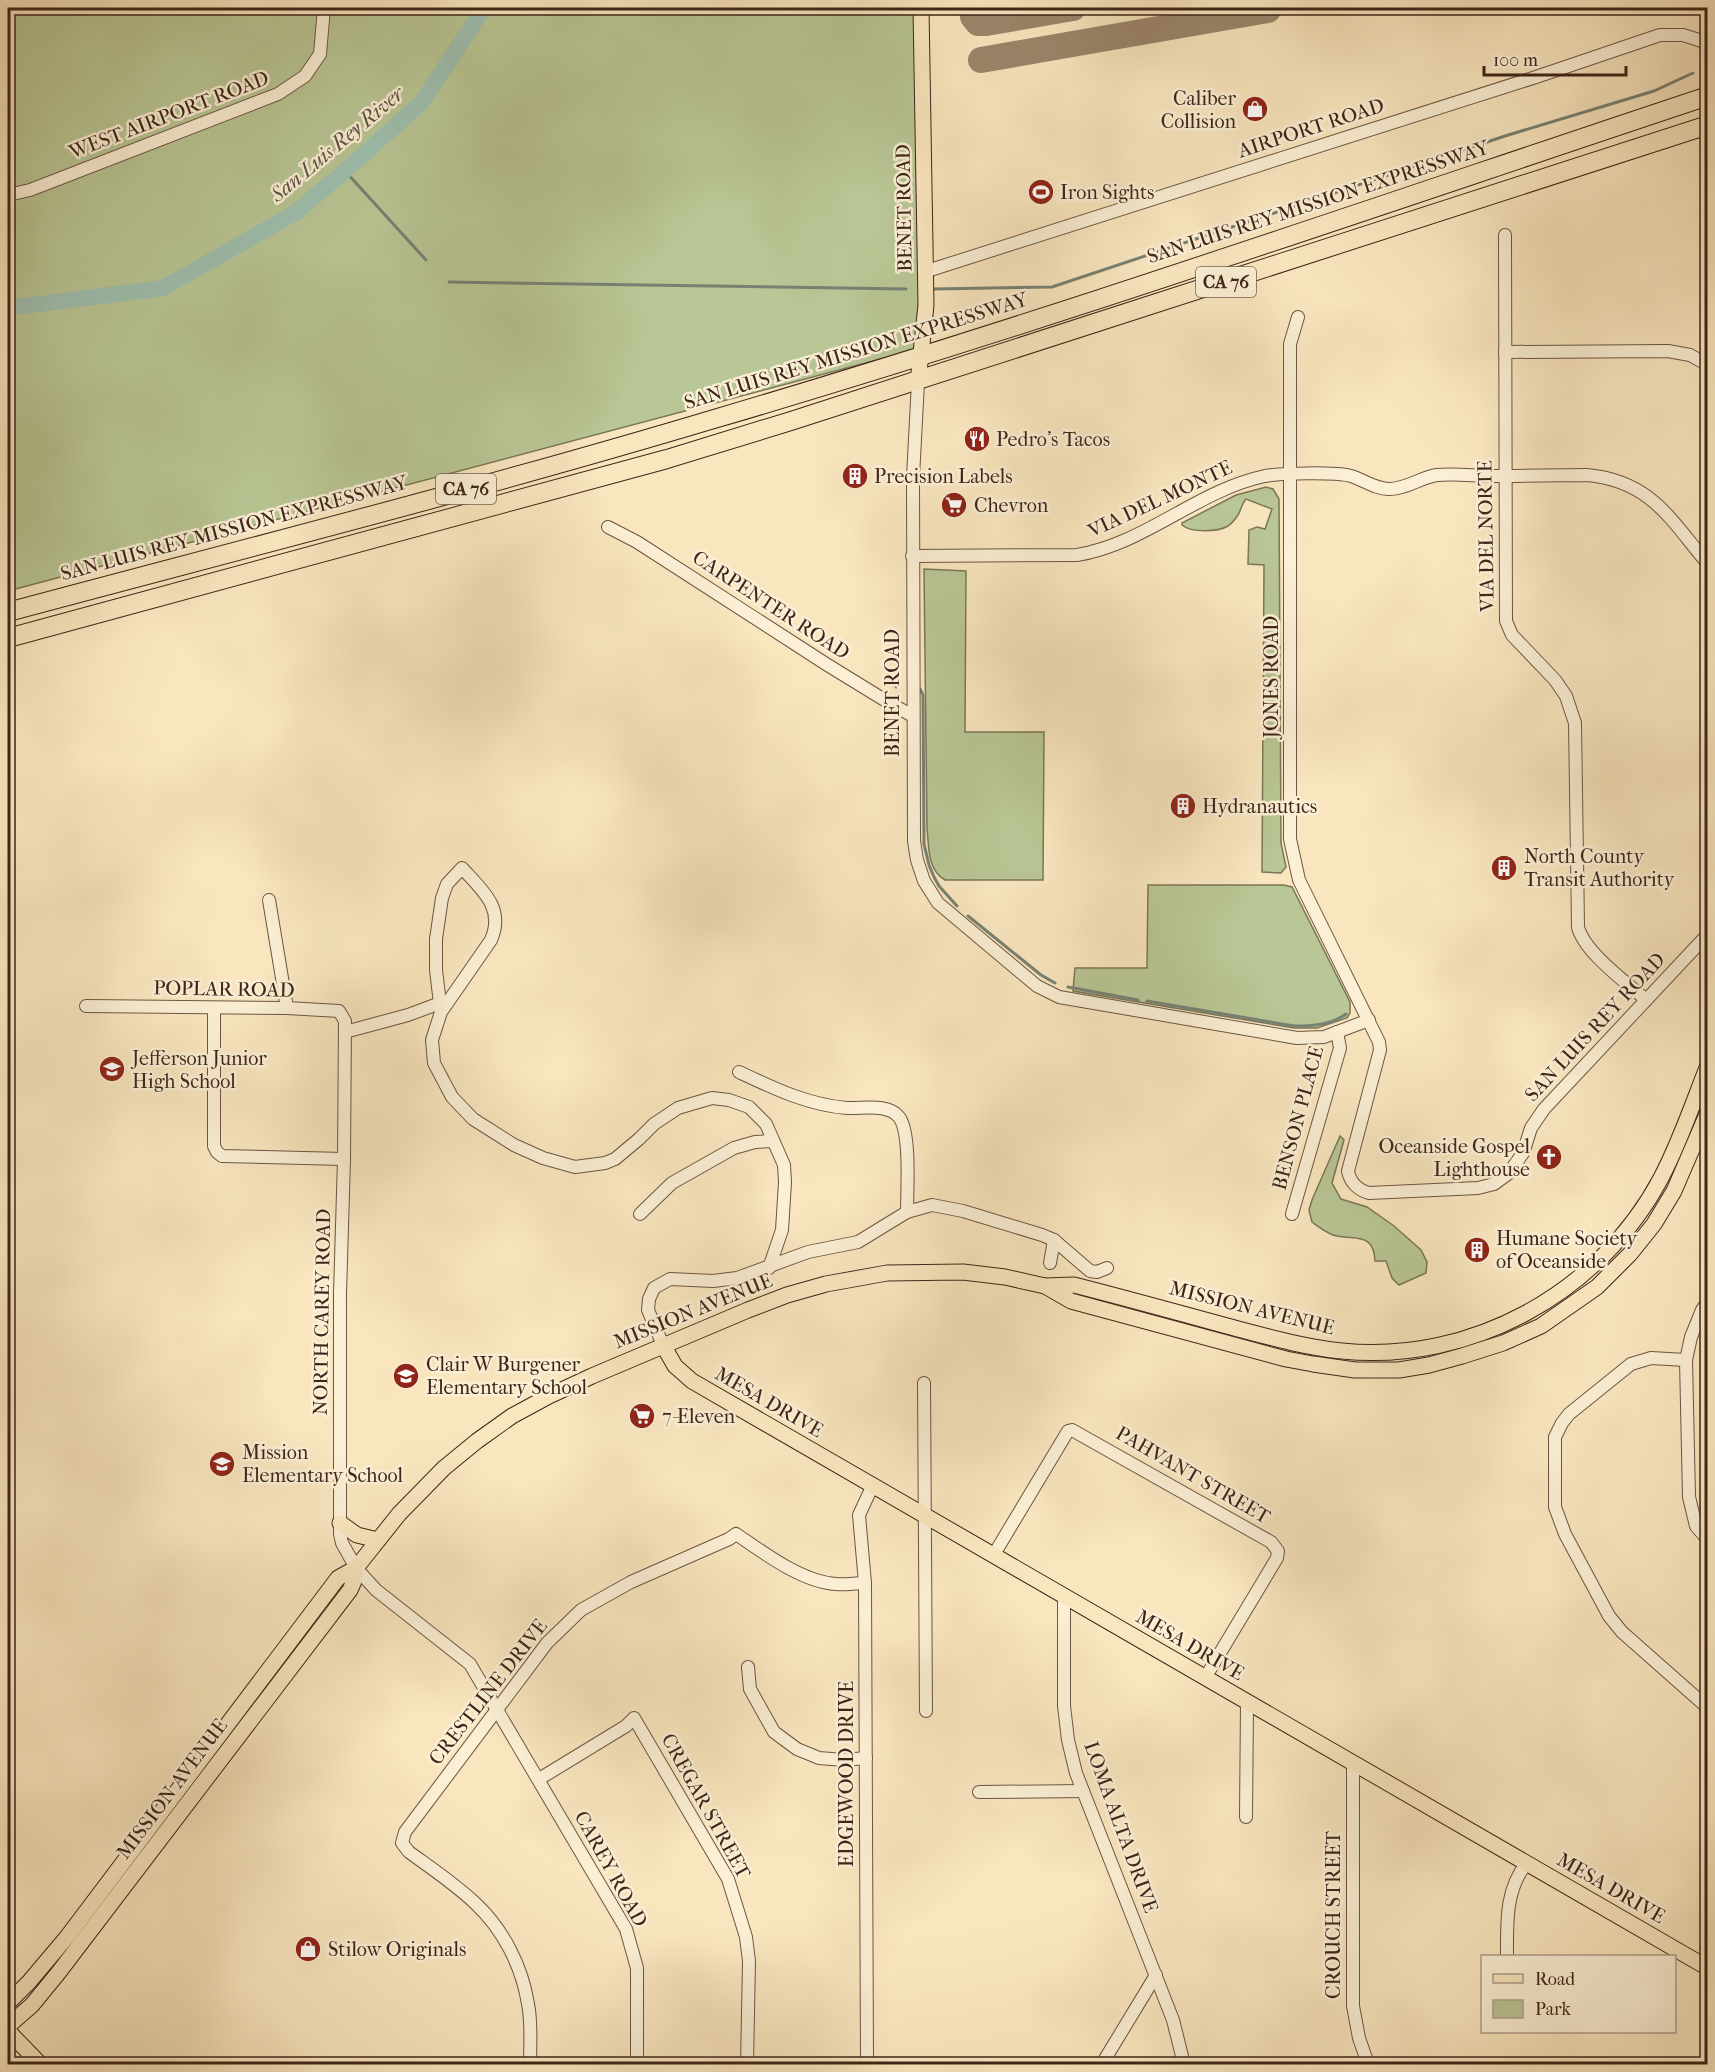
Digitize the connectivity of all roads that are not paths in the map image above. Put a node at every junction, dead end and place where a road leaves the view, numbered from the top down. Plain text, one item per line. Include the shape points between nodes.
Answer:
1 (324, 8) edge
2 (921, 8) edge
3 (1707, 43) edge
4 (1707, 96) edge
5 (1707, 125) edge
6 (8, 195) edge
7 (1505, 236) dead end
8 (927, 271) junction
9 (1298, 317) dead end
10 (1505, 352) junction
11 (921, 357) junction
12 (1707, 365) edge
13 (918, 381) junction
14 (1291, 475) junction
15 (1505, 476) junction
16 (608, 527) dead end
17 (912, 556) junction
18 (1707, 564) edge
19 (8, 612) edge
20 (8, 638) edge
21 (913, 716) junction
22 (269, 900) dead end
23 (1707, 934) edge
24 (1646, 1000) junction
25 (86, 1006) dead end
26 (441, 1007) junction
27 (214, 1008) junction
28 (288, 1008) junction
29 (1369, 1020) junction
30 (345, 1032) junction
31 (1337, 1032) junction
32 (1707, 1065) edge
33 (739, 1072) dead end
34 (1707, 1112) edge
35 (773, 1141) junction
36 (344, 1159) junction
37 (907, 1212) junction
38 (640, 1214) dead end
39 (1292, 1214) dead end
40 (1054, 1240) junction
41 (1050, 1263) dead end
42 (769, 1268) junction
43 (1107, 1268) dead end
44 (1045, 1286) junction
45 (1707, 1301) edge
46 (663, 1345) junction
47 (1686, 1360) junction
48 (924, 1383) dead end
49 (872, 1487) junction
50 (925, 1517) junction
51 (340, 1523) junction
52 (378, 1540) junction
53 (1707, 1540) edge
54 (993, 1556) junction
55 (356, 1568) junction
56 (865, 1583) junction
57 (1064, 1596) junction
58 (748, 1667) dead end
59 (1205, 1678) junction
60 (1247, 1703) junction
61 (496, 1708) junction
62 (1707, 1708) edge
63 (926, 1711) dead end
64 (866, 1758) junction
65 (1353, 1763) junction
66 (539, 1779) junction
67 (1083, 1791) junction
68 (979, 1792) dead end
69 (1246, 1817) dead end
70 (1527, 1863) junction
71 (1506, 1955) edge
72 (1707, 1968) edge
73 (1156, 1975) junction
74 (8, 2003) edge
75 (8, 2026) edge
76 (8, 2031) edge
77 (40, 2064) edge
78 (530, 2064) edge
79 (637, 2064) edge
80 (747, 2064) edge
81 (867, 2064) edge
82 (1102, 2064) edge
83 (1184, 2064) edge
84 (1368, 2064) edge

1 - 6 street, WEST AIRPORT ROAD via 320,54 305,76 278,94 30,190
2 - 8 main road, BENET ROAD
3 - 8 street, AIRPORT ROAD via 1660,35
4 - 11 highway, SAN LUIS REY MISSION EXPRESSWAY / CA 76
5 - 13 highway, CA 76
7 - 10 street, VIA DEL NORTE
8 - 11 main road, BENET ROAD
9 - 14 street, JONES ROAD via 1290,344
10 - 12 street via 1668,351 1690,355
10 - 15 street, VIA DEL NORTE
11 - 13 main road, BENET ROAD
11 - 19 highway, SAN LUIS REY MISSION EXPRESSWAY / CA 76 via 563,463
13 - 17 street, BENET ROAD
13 - 20 highway, CA 76 via 668,459
14 - 15 street, VIA DEL MONTE via 1340,475 1389,489 1435,476
14 - 17 street, VIA DEL MONTE via 1246,480 1122,541 1089,553
14 - 29 street, JONES ROAD via 1290,839 1299,880
15 - 18 street, VIA DEL MONTE via 1587,475 1627,483 1663,511
15 - 24 street, VIA DEL NORTE via 1506,621 1512,635 1566,696 1575,723 1580,935 1590,950
16 - 21 street, CARPENTER ROAD
17 - 21 street, BENET ROAD
21 - 31 street, BENET ROAD via 914,841 924,881 938,903 1037,986 1059,997 1297,1038 1324,1037
22 - 28 street
23 - 24 street, SAN LUIS REY ROAD
24 - 29 street, SAN LUIS REY ROAD via 1544,1109 1509,1173 1494,1184 1478,1188 1369,1193 1350,1179 1348,1171 1380,1050
25 - 27 street, POPLAR ROAD
26 - 26 street via 496,928 494,909 487,896 462,868 447,884 442,898 436,939
26 - 30 street
26 - 35 street via 432,1040 434,1063 452,1096 473,1119 543,1158 575,1167 605,1163 678,1108 712,1098 749,1107 766,1124
27 - 28 street, POPLAR ROAD
27 - 36 street via 217,1152 222,1156
28 - 30 street, POPLAR ROAD via 339,1011 345,1021
29 - 31 street, BENET ROAD
30 - 36 street, NORTH CAREY ROAD
31 - 39 street, BENSON PLACE via 1340,1048
32 - 44 main road, MISSION AVENUE via 1676,1147 1641,1212 1584,1275 1527,1314 1490,1331 1448,1344 1383,1354 1341,1351 1297,1345 1074,1285
33 - 37 street via 791,1096 845,1108 889,1109 900,1117 906,1136
34 - 44 main road, MISSION AVENUE via 1674,1191 1654,1224 1597,1287 1541,1326 1503,1343 1440,1362 1399,1370 1356,1370 1286,1359 1071,1301
35 - 38 street via 734,1148 672,1183
35 - 42 street via 784,1165 785,1182 782,1230
36 - 51 street, NORTH CAREY ROAD
37 - 40 street via 932,1205
37 - 42 street via 858,1242 808,1252
40 - 41 street
40 - 43 street via 1090,1271
42 - 46 street via 737,1278 670,1279 658,1284 649,1299 648,1310
44 - 46 main road, MISSION AVENUE via 963,1272 866,1276 787,1295
45 - 47 street via 1691,1337
46 - 49 main road, MESA DRIVE via 675,1366 692,1381
46 - 52 main road, MISSION AVENUE via 549,1395 494,1428 430,1482
47 - 53 street via 1689,1497 1696,1526
47 - 62 street via 1651,1358 1631,1364 1569,1414 1555,1437 1555,1507 1565,1534 1609,1616
48 - 50 street
49 - 50 main road, MESA DRIVE
49 - 56 street, EDGEWOOD DRIVE via 859,1515
50 - 54 main road, MESA DRIVE
50 - 63 street
51 - 52 main road via 357,1535
51 - 55 street, NORTH CAREY ROAD via 342,1543
52 - 55 main road, MISSION AVENUE
54 - 57 main road, MESA DRIVE
54 - 59 street, PAHVANT STREET via 1072,1430 1272,1542 1278,1551 1277,1558
55 - 61 street, NORTH CAREY ROAD via 376,1590 470,1664
55 - 74 main road, MISSION AVENUE via 338,1578 62,1943
55 - 75 main road, MISSION AVENUE via 350,1590 59,1972 32,2005
56 - 61 street, CRESTLINE DRIVE via 815,1580 736,1534 631,1582 581,1610 547,1643
56 - 64 street, EDGEWOOD DRIVE
57 - 59 main road, MESA DRIVE
57 - 67 street, LOMA ALTA DRIVE via 1064,1706 1068,1740
58 - 64 street via 750,1689 774,1732 797,1749 819,1758
59 - 60 main road, MESA DRIVE
60 - 65 main road, MESA DRIVE
60 - 69 street
61 - 66 street, CAREY ROAD
61 - 78 street, CRESTLINE DRIVE via 405,1832 402,1843 476,1903 512,1953 529,2006
64 - 81 street, EDGEWOOD DRIVE
65 - 70 main road, MESA DRIVE
65 - 84 street, CROUCH STREET via 1353,2006
66 - 79 street, CAREY ROAD via 626,1929 637,1968
66 - 80 street, CREGAR STREET via 634,1718 728,1879 746,1937 749,1961
67 - 68 street
67 - 73 street, LOMA ALTA DRIVE
70 - 71 street via 1509,1896
70 - 72 main road, MESA DRIVE
73 - 82 street
73 - 83 street, LOMA ALTA DRIVE
76 - 77 main road

